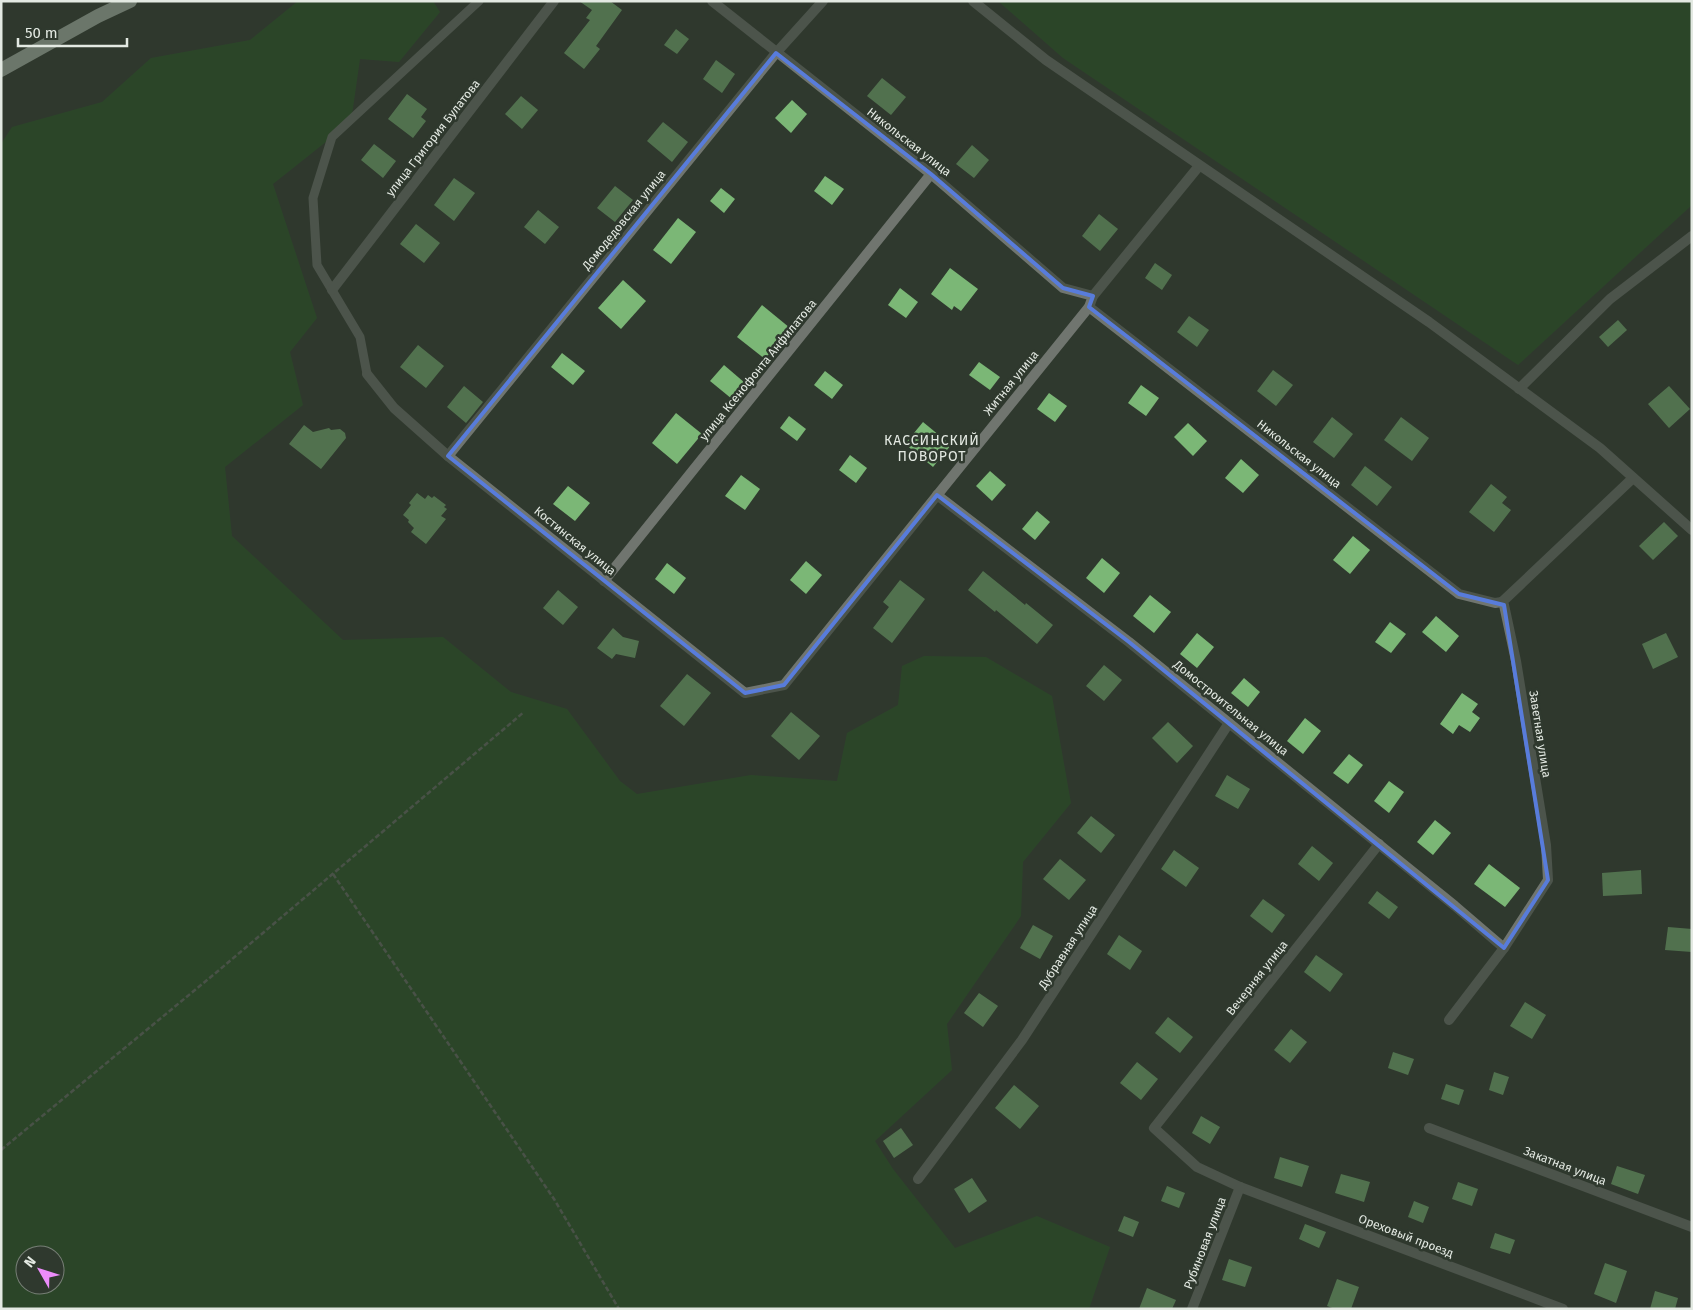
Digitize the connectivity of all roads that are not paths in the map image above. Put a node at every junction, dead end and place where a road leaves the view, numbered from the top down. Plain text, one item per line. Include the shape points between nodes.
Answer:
1 (130, 1) edge
2 (479, 1) edge
3 (554, 1) edge
4 (712, 1) edge
5 (823, 1) edge
6 (973, 1) edge
7 (776, 53) junction
8 (1, 70) edge
9 (1199, 166) junction
10 (931, 174) junction
11 (1692, 236) edge
12 (332, 290) junction
13 (1093, 296) junction
14 (1089, 307) junction
15 (367, 374) joint
16 (1519, 389) junction
17 (448, 456) junction
18 (1633, 478) junction
19 (937, 495) junction
20 (1692, 530) edge
21 (604, 581) junction
22 (1502, 602) junction
23 (784, 685) joint
24 (1229, 723) junction
25 (1379, 844) junction
26 (1504, 948) junction
27 (1449, 1020) dead end
28 (1154, 1128) joint
29 (1429, 1128) dead end
30 (918, 1179) dead end
31 (1240, 1187) junction
32 (1692, 1227) edge
33 (1192, 1309) edge
34 (1563, 1309) edge

1 - 8 highway
2 - 12 lane via 332,136 313,198 317,265
3 - 12 street, улица Григория Булатова
4 - 7 street, Никольская улица
5 - 7 street, Домодедовская улица
6 - 9 street via 1046,60
7 - 10 street, Никольская улица
7 - 17 street, Домодедовская улица
9 - 13 street, Житная улица
9 - 16 street via 1429,322
10 - 13 street, Никольская улица via 1063,288
10 - 21 street, улица Ксенофонта Анфилатова
11 - 16 street via 1610,299
12 - 15 lane via 360,337
13 - 14 street, Житная улица
14 - 19 street, Житная улица
14 - 22 street, Никольская улица via 1459,594
15 - 17 street, Костинская улица via 394,408
16 - 18 street via 1600,448
17 - 21 street, Костинская улица
18 - 20 street
18 - 22 street
19 - 23 street, Житная улица
19 - 24 street, Домостроительная улица
21 - 23 street, Костинская улица via 745,693
22 - 26 street, Заветная улица via 1516,660 1546,844 1548,880
24 - 25 street, Домостроительная улица
24 - 30 street, Дубравная улица via 1022,1040
25 - 26 street, Домостроительная улица
25 - 28 street, Вечерняя улица
26 - 27 street, Заветная улица
28 - 31 street, Ореховый проезд via 1197,1168
29 - 32 street, Закатная улица
31 - 33 street, Рубиновая улица
31 - 34 street, Ореховый проезд

